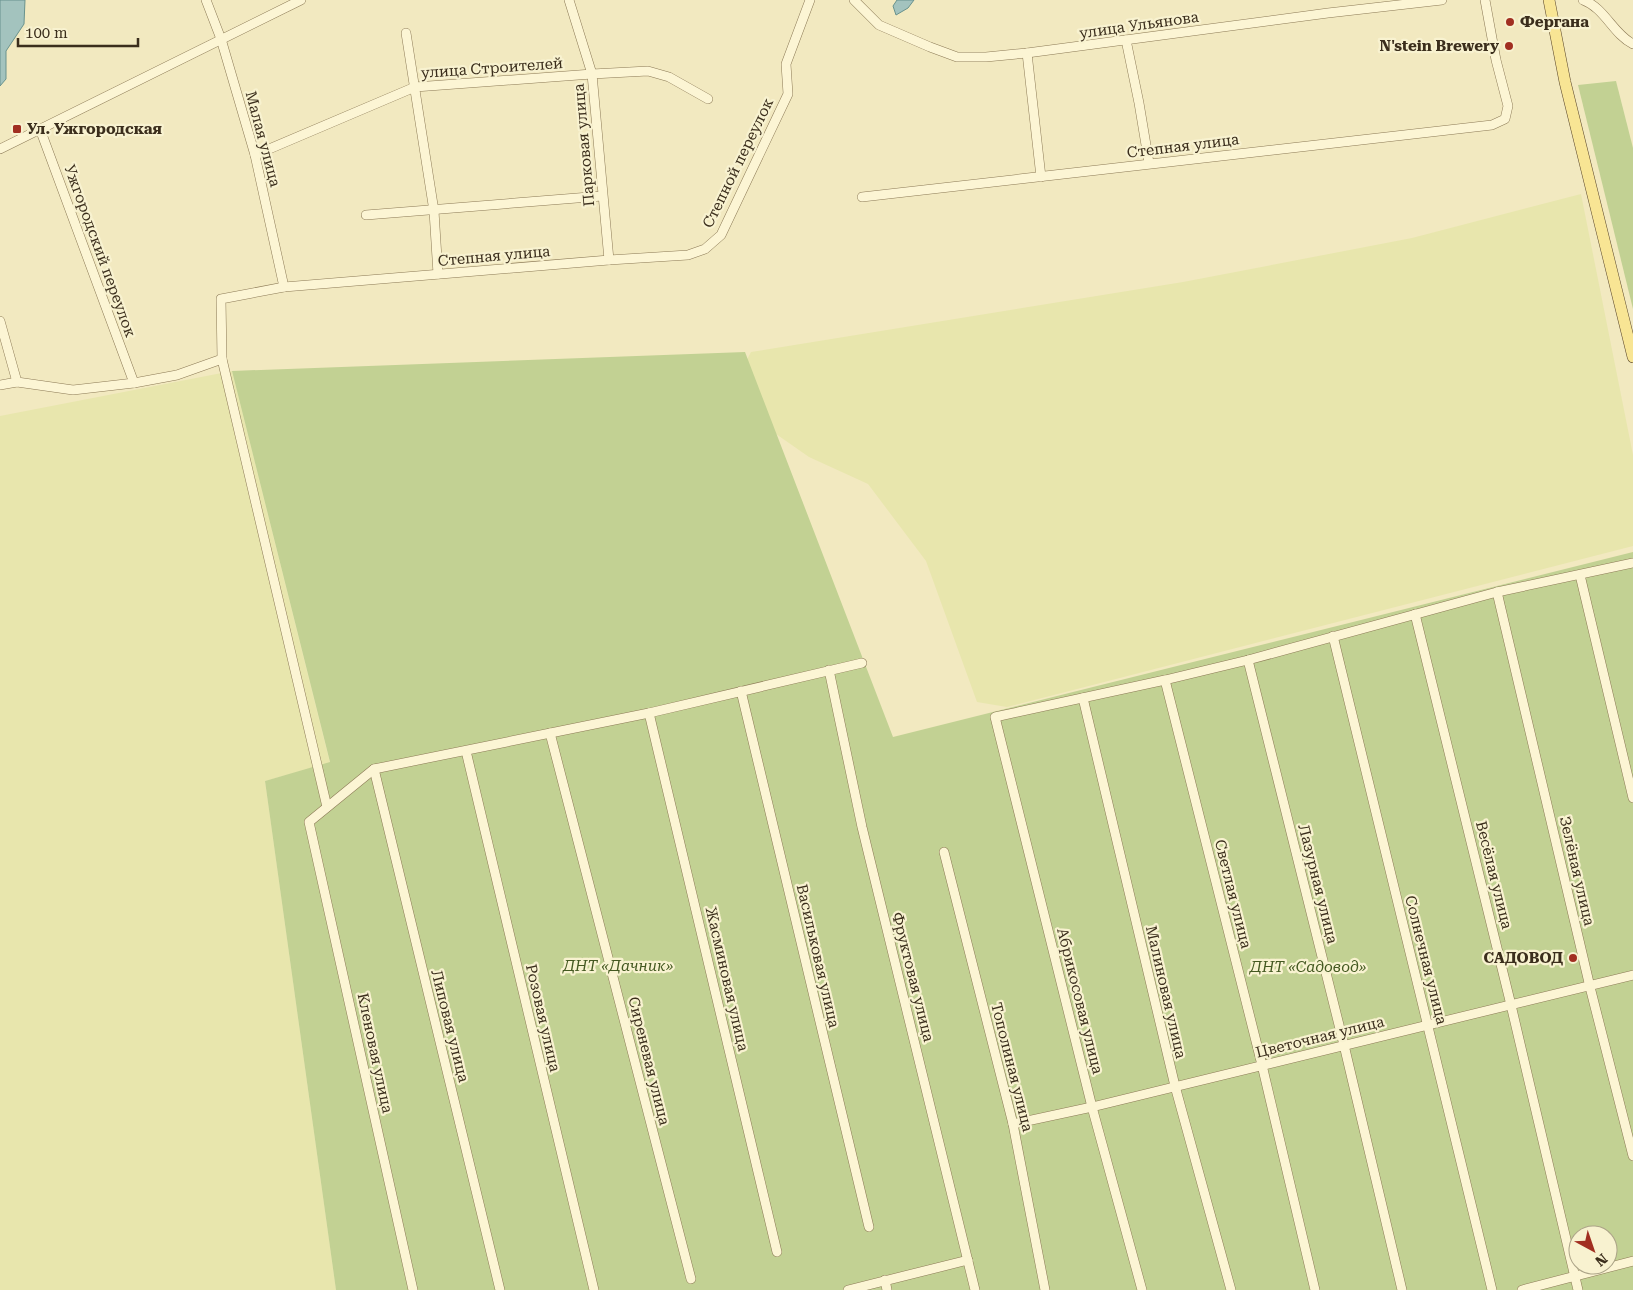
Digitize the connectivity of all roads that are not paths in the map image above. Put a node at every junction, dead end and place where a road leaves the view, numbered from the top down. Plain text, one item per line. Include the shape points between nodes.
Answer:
1 (206, 0) edge
2 (301, 0) edge
3 (569, 0) edge
4 (810, 0) edge
5 (854, 0) edge
6 (1442, 0) edge
7 (1485, 0) edge
8 (1548, 0) edge
9 (1584, 0) edge
10 (406, 33) dead end
11 (221, 39) junction
12 (1126, 40) junction
13 (1633, 44) edge
14 (1027, 53) junction
15 (592, 74) junction
16 (415, 87) junction
17 (708, 99) dead end
18 (40, 129) junction
19 (0, 149) edge
20 (255, 155) junction
21 (1148, 163) junction
22 (1041, 176) junction
23 (602, 196) junction
24 (862, 197) dead end
25 (434, 211) junction
26 (366, 215) dead end
27 (705, 249) joint
28 (608, 260) junction
29 (438, 274) junction
30 (284, 287) junction
31 (0, 321) edge
32 (1633, 356) edge
33 (222, 358) junction
34 (17, 382) junction
35 (134, 383) junction
36 (0, 385) edge
37 (1633, 563) edge
38 (1580, 575) junction
39 (1498, 592) junction
40 (1415, 614) junction
41 (1333, 636) junction
42 (1248, 660) junction
43 (862, 663) dead end
44 (829, 670) junction
45 (1165, 680) junction
46 (741, 691) junction
47 (1083, 698) junction
48 (649, 712) junction
49 (550, 733) junction
50 (466, 752) junction
51 (374, 769) junction
52 (1633, 798) edge
53 (327, 808) junction
54 (944, 852) dead end
55 (1633, 975) edge
56 (1590, 986) junction
57 (1511, 1005) junction
58 (1428, 1024) junction
59 (1344, 1045) junction
60 (1262, 1065) junction
61 (1175, 1086) junction
62 (1092, 1107) junction
63 (1013, 1124) junction
64 (1633, 1156) edge
65 (869, 1227) dead end
66 (777, 1252) dead end
67 (968, 1260) junction
68 (1633, 1261) edge
69 (1575, 1276) junction
70 (691, 1279) dead end
71 (884, 1280) junction
72 (413, 1290) edge
73 (500, 1290) edge
74 (594, 1290) edge
75 (848, 1290) edge
76 (887, 1290) edge
77 (975, 1290) edge
78 (1044, 1290) edge
79 (1142, 1290) edge
80 (1231, 1290) edge
81 (1315, 1290) edge
82 (1402, 1290) edge
83 (1492, 1290) edge
84 (1522, 1290) edge
85 (1578, 1290) edge

1 - 11 street, Малая улица
2 - 11 street
3 - 15 street, Парковая улица
4 - 27 street, Степной переулок via 786,64 788,94 721,235
5 - 14 street, улица Ульянова via 879,25 957,57
6 - 12 street, улица Ульянова
7 - 21 street, Степная улица via 1508,106 1505,118 1492,124
8 - 32 main road via 1565,82
9 - 13 street via 1593,4 1625,40
10 - 16 street
11 - 18 street
11 - 20 street, Малая улица
12 - 14 street, улица Ульянова
12 - 21 street
14 - 22 street
15 - 16 street, улица Строителей
15 - 17 street, улица Строителей via 648,71 669,76
15 - 23 street, Парковая улица
16 - 20 street, улица Строителей
16 - 25 street
18 - 19 street
18 - 35 street, Ужгородский переулок
20 - 30 street, Малая улица
21 - 22 street, Степная улица
22 - 24 street, Степная улица
23 - 25 street
23 - 28 street, Парковая улица
25 - 26 street
25 - 29 street
27 - 28 street, Степная улица via 688,255
28 - 29 street, Степная улица
29 - 30 street, Степная улица
30 - 33 street, Степная улица via 221,299
31 - 34 street
33 - 35 street via 177,375
33 - 53 street
34 - 35 street via 73,390
34 - 36 street
37 - 38 street
38 - 39 street
38 - 52 street
39 - 40 street
39 - 56 street, Зелёная улица
40 - 41 street
40 - 57 street, Весёлая улица
41 - 42 street
41 - 58 street, Солнечная улица
42 - 45 street
42 - 59 street, Лазурная улица
43 - 44 street
44 - 46 street
44 - 67 street, Фруктовая улица via 862,827
45 - 47 street
45 - 60 street, Светлая улица
46 - 48 street
46 - 65 street, Васильковая улица
47 - 61 street, Малиновая улица
47 - 62 street, Абрикосовая улица via 995,717
48 - 49 street
48 - 66 street, Жасминовая улица
49 - 50 street
49 - 70 street, Сиреневая улица
50 - 51 street
50 - 74 street, Розовая улица
51 - 53 street
51 - 73 street, Липовая улица
53 - 72 street, Кленовая улица via 309,822
54 - 63 street, Тополиная улица
55 - 56 street, Цветочная улица
56 - 57 street, Цветочная улица
56 - 64 street, Зелёная улица
57 - 58 street, Цветочная улица
57 - 69 street, Весёлая улица
58 - 59 street, Цветочная улица
58 - 83 street, Солнечная улица
59 - 60 street, Цветочная улица
59 - 82 street, Лазурная улица
60 - 61 street, Цветочная улица
60 - 81 street, Светлая улица
61 - 62 street, Цветочная улица
61 - 80 street, Малиновая улица
62 - 63 street, Цветочная улица
62 - 79 street, Абрикосовая улица
63 - 78 street, Тополиная улица
67 - 71 street
67 - 77 street, Фруктовая улица
68 - 69 street
69 - 84 street
69 - 85 street, Весёлая улица
71 - 75 street
71 - 76 street

